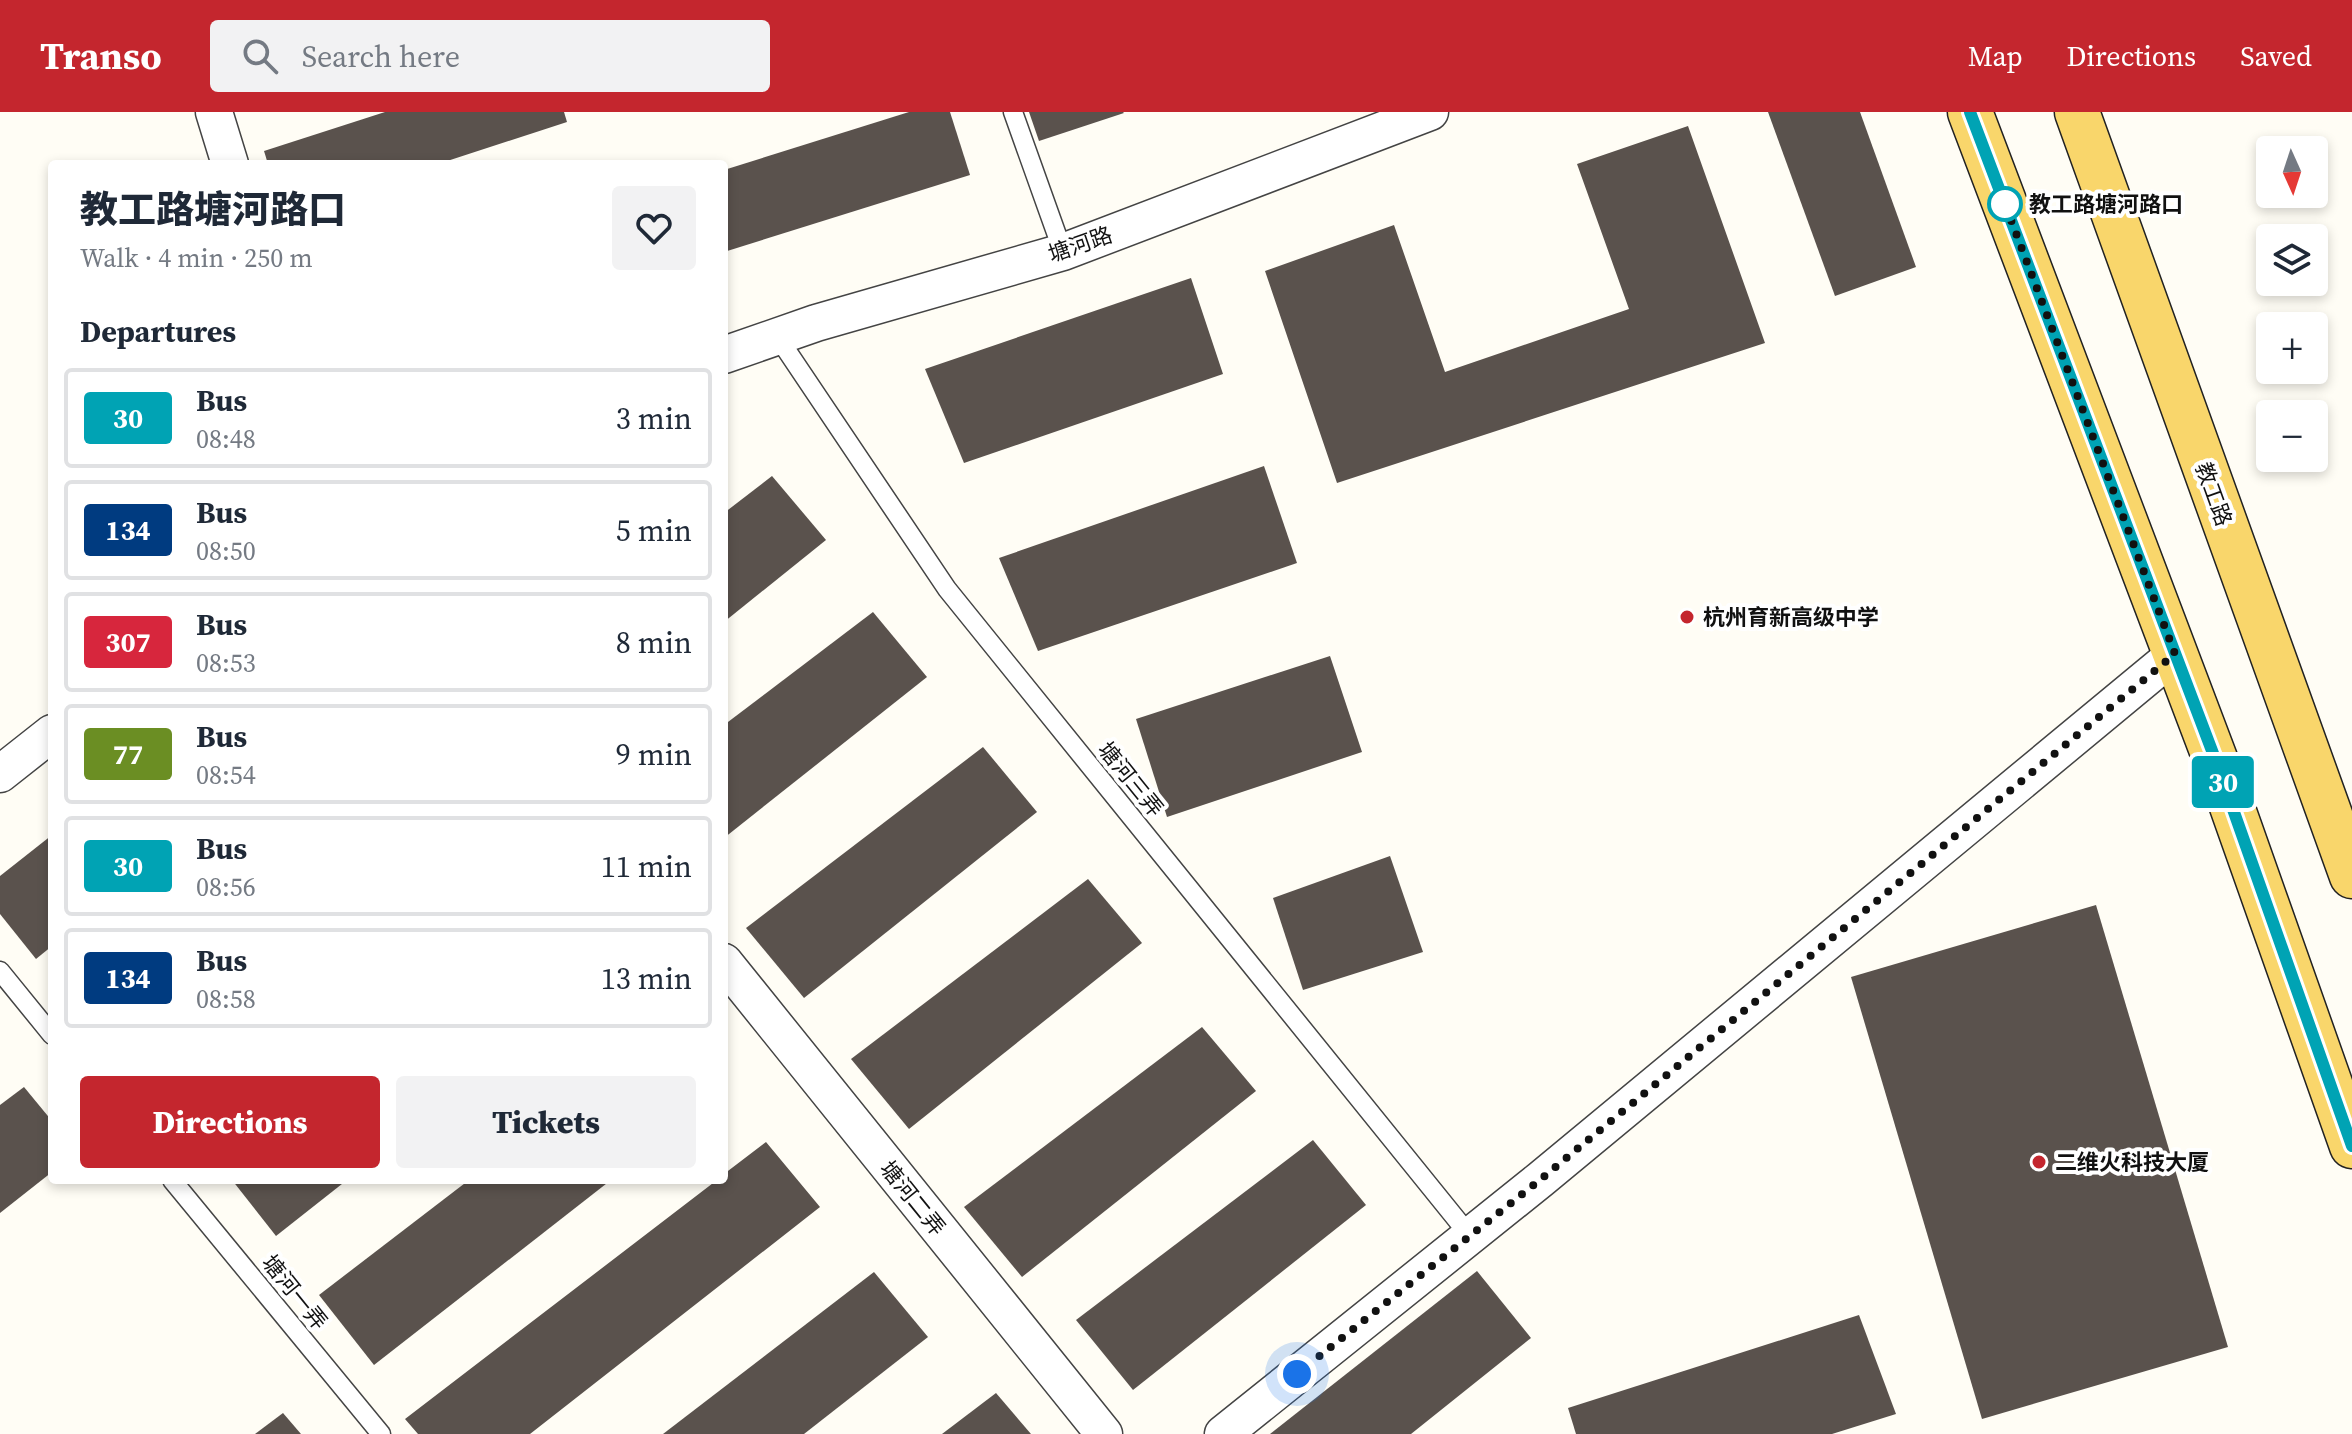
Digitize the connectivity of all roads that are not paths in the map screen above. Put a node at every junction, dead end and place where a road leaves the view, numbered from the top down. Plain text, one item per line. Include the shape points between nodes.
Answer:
1 (214, 112) edge
2 (1013, 112) edge
3 (1430, 112) edge
4 (1970, 112) edge
5 (2077, 112) edge
6 (229, 160) edge
7 (1063, 252) junction
8 (777, 336) junction
9 (728, 354) edge
10 (2175, 654) junction
11 (48, 736) edge
12 (0, 774) edge
13 (2352, 876) edge
14 (728, 967) edge
15 (0, 971) edge
16 (48, 1030) edge
17 (2352, 1146) edge
18 (175, 1184) edge
19 (1470, 1236) junction
20 (381, 1434) edge
21 (1104, 1434) edge
22 (1223, 1434) edge

1 - 6 street
2 - 7 lane
3 - 7 street, 塘河路
4 - 10 main road
5 - 13 main road, 教工路
7 - 8 street, 塘河路
8 - 9 street, 塘河路
8 - 19 lane, 塘河三弄 via 947,589
10 - 17 main road
10 - 19 street
11 - 12 street
14 - 21 street, 塘河二弄
15 - 16 lane
18 - 20 lane, 塘河一弄
19 - 22 street

